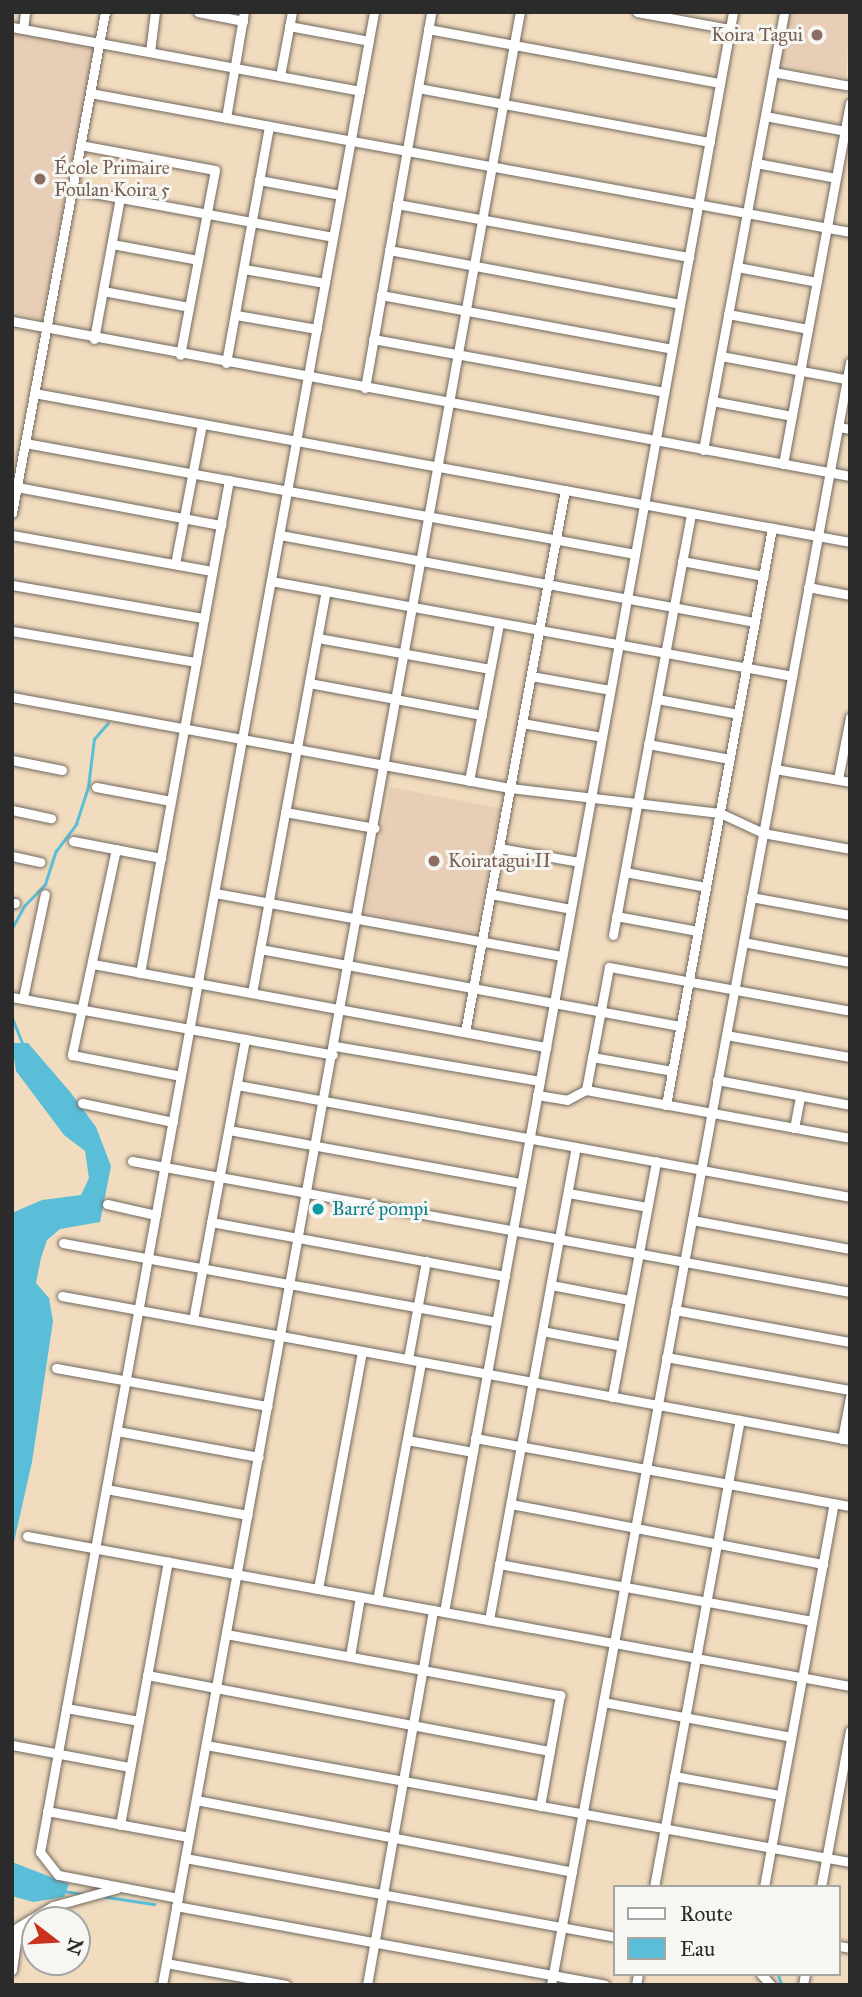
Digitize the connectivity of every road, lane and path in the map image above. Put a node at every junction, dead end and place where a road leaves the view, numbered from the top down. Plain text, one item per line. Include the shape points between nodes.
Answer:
1 (25, 12) edge
2 (105, 12) edge
3 (155, 12) edge
4 (198, 12) edge
5 (292, 12) edge
6 (374, 12) edge
7 (431, 12) edge
8 (520, 12) edge
9 (637, 12) edge
10 (733, 12) edge
11 (784, 12) edge
12 (244, 16) edge
13 (289, 26) junction
14 (17, 28) edge
15 (428, 29) junction
16 (730, 29) junction
17 (369, 41) junction
18 (100, 43) junction
19 (514, 46) junction
20 (150, 52) junction
21 (235, 68) junction
22 (773, 72) junction
23 (280, 76) junction
24 (720, 83) junction
25 (850, 86) edge
26 (418, 88) junction
27 (360, 91) junction
28 (90, 93) junction
29 (850, 103) edge
30 (503, 104) junction
31 (765, 116) junction
32 (226, 118) junction
33 (269, 126) junction
34 (845, 131) junction
35 (351, 141) junction
36 (710, 142) junction
37 (80, 145) junction
38 (407, 151) junction
39 (756, 163) junction
40 (492, 167) junction
41 (836, 178) junction
42 (259, 180) junction
43 (72, 189) junction
44 (341, 195) junction
45 (120, 198) junction
46 (397, 204) junction
47 (698, 204) junction
48 (747, 213) junction
49 (207, 214) junction
50 (483, 220) junction
51 (253, 223) junction
52 (827, 228) junction
53 (850, 232) edge
54 (333, 237) junction
55 (111, 244) junction
56 (389, 250) junction
57 (689, 257) junction
58 (198, 260) junction
59 (475, 266) junction
60 (737, 267) junction
61 (244, 269) junction
62 (817, 282) junction
63 (325, 283) junction
64 (103, 291) junction
65 (381, 295) junction
66 (680, 304) junction
67 (189, 307) junction
68 (467, 311) junction
69 (728, 314) junction
70 (236, 315) junction
71 (12, 321) edge
72 (317, 329) junction
73 (808, 329) junction
74 (46, 330) junction
75 (94, 339) junction
76 (373, 339) junction
77 (672, 349) junction
78 (180, 355) junction
79 (459, 355) junction
80 (721, 356) junction
81 (850, 362) edge
82 (226, 363) junction
83 (800, 371) junction
84 (308, 378) junction
85 (848, 380) edge
86 (365, 388) junction
87 (664, 392) junction
88 (34, 393) junction
89 (712, 401) junction
90 (450, 404) junction
91 (792, 416) junction
92 (202, 424) junction
93 (838, 427) junction
94 (850, 429) edge
95 (297, 441) junction
96 (656, 441) junction
97 (25, 443) junction
98 (704, 450) junction
99 (783, 464) junction
100 (439, 467) junction
101 (829, 472) junction
102 (192, 473) junction
103 (850, 476) edge
104 (229, 480) junction
105 (17, 487) junction
106 (565, 490) junction
107 (288, 491) junction
108 (644, 504) junction
109 (12, 513) edge
110 (691, 513) junction
111 (430, 517) junction
112 (184, 519) junction
113 (220, 525) junction
114 (772, 528) junction
115 (12, 535) edge
116 (279, 536) junction
117 (818, 536) junction
118 (556, 540) junction
119 (850, 542) edge
120 (635, 554) junction
121 (682, 561) junction
122 (422, 562) junction
123 (175, 564) junction
124 (212, 571) junction
125 (764, 576) junction
126 (271, 581) junction
127 (12, 584) edge
128 (548, 584) junction
129 (808, 587) junction
130 (326, 591) junction
131 (850, 595) edge
132 (627, 599) junction
133 (414, 607) junction
134 (673, 607) junction
135 (204, 618) junction
136 (755, 622) junction
137 (499, 623) junction
138 (539, 630) junction
139 (12, 631) edge
140 (318, 638) junction
141 (619, 645) junction
142 (665, 653) junction
143 (406, 654) junction
144 (196, 662) junction
145 (747, 668) junction
146 (490, 669) junction
147 (531, 676) junction
148 (792, 676) junction
149 (309, 683) junction
150 (610, 691) junction
151 (12, 697) edge
152 (657, 699) junction
153 (398, 700) junction
154 (738, 714) junction
155 (482, 715) junction
156 (850, 717) edge
157 (522, 723) junction
158 (184, 729) junction
159 (602, 737) junction
160 (243, 739) junction
161 (648, 744) junction
162 (297, 749) junction
163 (730, 759) junction
164 (12, 760) edge
165 (386, 765) junction
166 (62, 769) dead end
167 (775, 769) junction
168 (838, 779) junction
169 (469, 780) junction
170 (850, 782) edge
171 (96, 787) dead end
172 (510, 788) junction
173 (591, 800) junction
174 (171, 801) junction
175 (637, 803) junction
176 (12, 810) edge
177 (285, 812) junction
178 (720, 813) junction
179 (51, 818) dead end
180 (375, 828) junction
181 (763, 833) junction
182 (74, 841) dead end
183 (499, 848) junction
184 (116, 849) junction
185 (850, 849) edge
186 (12, 856) edge
187 (161, 858) junction
188 (40, 862) dead end
189 (579, 862) junction
190 (625, 872) junction
191 (706, 887) junction
192 (215, 893) junction
193 (45, 894) dead end
194 (491, 894) junction
195 (751, 897) junction
196 (269, 903) junction
197 (571, 909) junction
198 (850, 915) edge
199 (617, 916) junction
200 (358, 919) junction
201 (698, 931) junction
202 (613, 935) dead end
203 (482, 942) junction
204 (743, 942) junction
205 (260, 949) junction
206 (562, 956) junction
207 (850, 962) edge
208 (93, 964) junction
209 (349, 965) junction
210 (140, 973) junction
211 (689, 982) junction
212 (198, 984) junction
213 (473, 988) junction
214 (734, 990) junction
215 (252, 993) junction
216 (12, 997) edge
217 (23, 999) junction
218 (554, 1002) junction
219 (341, 1010) junction
220 (82, 1011) junction
221 (600, 1011) junction
222 (850, 1011) edge
223 (681, 1026) junction
224 (190, 1029) junction
225 (465, 1032) junction
226 (726, 1035) junction
227 (245, 1039) junction
228 (546, 1047) junction
229 (334, 1050) junction
230 (592, 1057) junction
231 (850, 1057) edge
232 (672, 1071) junction
233 (181, 1076) junction
234 (717, 1080) junction
235 (540, 1081) junction
236 (237, 1085) junction
237 (586, 1090) junction
238 (537, 1095) junction
239 (800, 1096) junction
240 (325, 1101) junction
241 (82, 1103) dead end
242 (666, 1105) junction
243 (850, 1105) edge
244 (711, 1113) junction
245 (173, 1122) junction
246 (794, 1128) junction
247 (229, 1130) junction
248 (529, 1138) junction
249 (850, 1138) edge
250 (316, 1146) junction
251 (576, 1147) junction
252 (132, 1161) dead end
253 (656, 1161) junction
254 (165, 1167) junction
255 (701, 1170) junction
256 (220, 1177) junction
257 (521, 1184) junction
258 (308, 1193) junction
259 (568, 1193) junction
260 (850, 1197) edge
261 (107, 1204) dead end
262 (647, 1207) junction
263 (156, 1215) junction
264 (692, 1220) junction
265 (211, 1222) junction
266 (513, 1230) junction
267 (299, 1238) junction
268 (559, 1239) junction
269 (63, 1243) dead end
270 (850, 1249) edge
271 (639, 1253) junction
272 (148, 1258) junction
273 (426, 1262) junction
274 (684, 1262) junction
275 (201, 1268) junction
276 (505, 1276) junction
277 (290, 1285) junction
278 (551, 1285) junction
279 (850, 1292) edge
280 (62, 1296) dead end
281 (630, 1300) junction
282 (417, 1308) junction
283 (139, 1310) junction
284 (675, 1310) junction
285 (193, 1320) junction
286 (496, 1322) junction
287 (542, 1331) junction
288 (281, 1336) junction
289 (850, 1342) edge
290 (622, 1346) junction
291 (362, 1351) junction
292 (666, 1357) junction
293 (408, 1359) junction
294 (421, 1362) junction
295 (56, 1368) dead end
296 (487, 1374) junction
297 (126, 1380) junction
298 (533, 1382) junction
299 (850, 1390) edge
300 (612, 1397) junction
301 (850, 1397) edge
302 (657, 1405) junction
303 (268, 1406) junction
304 (740, 1420) junction
305 (117, 1431) junction
306 (475, 1438) junction
307 (407, 1440) junction
308 (846, 1440) edge
309 (521, 1446) junction
310 (473, 1452) junction
311 (259, 1457) junction
312 (646, 1469) junction
313 (728, 1484) junction
314 (106, 1489) junction
315 (834, 1503) junction
316 (510, 1504) junction
317 (850, 1506) edge
318 (248, 1515) junction
319 (635, 1528) junction
320 (27, 1536) dead end
321 (717, 1544) junction
322 (95, 1548) junction
323 (168, 1561) junction
324 (499, 1564) junction
325 (823, 1564) junction
326 (237, 1574) junction
327 (624, 1587) junction
328 (318, 1589) junction
329 (360, 1597) junction
330 (377, 1600) junction
331 (706, 1602) junction
332 (433, 1610) junction
333 (444, 1612) junction
334 (489, 1620) junction
335 (812, 1621) junction
336 (226, 1634) junction
337 (614, 1643) junction
338 (350, 1656) junction
339 (696, 1658) junction
340 (422, 1670) junction
341 (147, 1675) junction
342 (802, 1677) junction
343 (850, 1686) edge
344 (216, 1690) junction
345 (603, 1702) junction
346 (66, 1708) junction
347 (685, 1717) junction
348 (139, 1721) junction
349 (412, 1726) junction
350 (850, 1731) edge
351 (791, 1737) junction
352 (12, 1745) edge
353 (206, 1745) junction
354 (550, 1751) junction
355 (58, 1754) junction
356 (130, 1767) junction
357 (674, 1776) junction
358 (403, 1781) junction
359 (780, 1795) junction
360 (196, 1800) junction
361 (540, 1806) junction
362 (47, 1811) junction
363 (583, 1814) junction
364 (120, 1825) junction
365 (665, 1829) junction
366 (189, 1837) junction
367 (393, 1838) junction
368 (771, 1848) junction
369 (185, 1858) junction
370 (827, 1858) junction
371 (850, 1862) edge
372 (572, 1872) junction
373 (654, 1885) edge
374 (764, 1885) edge
375 (821, 1885) edge
376 (121, 1887) junction
377 (383, 1894) junction
378 (177, 1902) junction
379 (561, 1927) junction
380 (614, 1937) edge
381 (374, 1942) junction
382 (166, 1963) junction
383 (12, 1970) edge
384 (552, 1980) edge
385 (162, 1985) edge
386 (286, 1985) edge
387 (367, 1985) edge
388 (605, 1985) edge

1 - 14 street
2 - 18 street
3 - 20 street
4 - 12 street
5 - 13 street
6 - 17 street
7 - 15 street
8 - 19 street
9 - 16 street
10 - 16 street
11 - 22 street
12 - 21 street
13 - 17 street
13 - 23 street
14 - 18 street
15 - 19 street
15 - 26 street
16 - 24 street
17 - 27 street
18 - 20 street
18 - 28 street
19 - 24 street
19 - 30 street
20 - 21 street
21 - 23 street
21 - 32 street
22 - 25 street
22 - 31 street
23 - 27 street
24 - 36 street
26 - 30 street
26 - 38 street
27 - 35 street
28 - 32 street
28 - 37 street
29 - 34 street
30 - 36 street
30 - 40 street
31 - 34 street
31 - 39 street
32 - 33 street
33 - 35 street
33 - 42 street
34 - 41 street
35 - 38 street
35 - 44 street
36 - 47 street
37 - 43 street
37 - 49 street via 215,170
38 - 40 street
38 - 46 street
39 - 41 street
39 - 48 street
40 - 47 street
40 - 50 street
41 - 52 street
42 - 44 street
42 - 51 street
43 - 45 street
43 - 74 street
44 - 54 street
45 - 49 street
45 - 55 street
46 - 50 street
46 - 56 street
47 - 48 street
47 - 57 street
48 - 52 street
48 - 60 street
49 - 51 street
49 - 58 street
50 - 57 street
50 - 59 street
51 - 54 street
51 - 61 street
52 - 53 street
52 - 62 street
54 - 63 street
55 - 58 street
55 - 64 street
56 - 59 street
56 - 65 street
57 - 66 street
58 - 67 street
59 - 66 street
59 - 68 street
60 - 62 street
60 - 69 street
61 - 63 street
61 - 70 street
62 - 73 street
63 - 72 street
64 - 67 street
64 - 75 street
65 - 68 street
65 - 76 street
66 - 77 street
67 - 78 street
68 - 77 street
68 - 79 street
69 - 73 street
69 - 80 street
70 - 72 street
70 - 82 street
71 - 74 street
72 - 84 street
73 - 83 street
74 - 75 street
74 - 88 street
75 - 78 street
76 - 79 street
76 - 86 street
77 - 87 street
78 - 82 street
79 - 87 street
79 - 90 street
80 - 83 street
80 - 89 street
81 - 85 street
82 - 84 street
83 - 85 street
83 - 91 street
84 - 86 street
84 - 95 street
85 - 93 street
86 - 90 street
87 - 96 street
88 - 92 street
88 - 97 street
89 - 91 street
89 - 98 street
90 - 96 street
90 - 100 street
91 - 99 street
92 - 95 street
92 - 102 street
93 - 94 street
93 - 101 street
95 - 100 street
95 - 107 street
96 - 98 street
96 - 108 street
97 - 102 street
97 - 105 street
98 - 99 street
99 - 101 street
100 - 106 street
100 - 111 street
101 - 103 street
101 - 117 street
102 - 104 street
102 - 112 street
104 - 107 street
104 - 113 street
105 - 109 street
105 - 112 street
106 - 108 street
106 - 118 street
107 - 111 street
107 - 116 street
108 - 110 street
108 - 120 street
110 - 114 street
110 - 121 street
111 - 118 street
111 - 122 street
112 - 113 street
112 - 123 street
113 - 124 street
114 - 117 street
114 - 125 street
115 - 123 street
116 - 122 street
116 - 126 street
117 - 119 street
117 - 129 street
118 - 120 street
118 - 128 street
120 - 132 street
121 - 125 street
121 - 134 street
122 - 128 street
122 - 133 street
123 - 124 street
124 - 135 street
125 - 136 street
126 - 130 street
126 - 160 street
127 - 135 street
128 - 132 street
128 - 138 street
129 - 131 street
129 - 148 street
130 - 133 street
130 - 140 street
132 - 134 street
132 - 141 street
133 - 137 street
133 - 143 street
134 - 136 street
134 - 142 street
135 - 144 street
136 - 145 street
137 - 138 street
137 - 146 street
138 - 141 street
138 - 147 street
139 - 144 street
140 - 143 street
140 - 149 street
141 - 142 street
141 - 150 street
142 - 145 street
142 - 152 street
143 - 146 street
143 - 153 street
144 - 158 street
145 - 148 street
145 - 154 street
146 - 155 street
147 - 150 street
147 - 157 street
148 - 167 street
149 - 153 street
149 - 162 street
150 - 159 street
151 - 158 street
152 - 154 street
152 - 161 street
153 - 155 street
153 - 165 street
154 - 163 street
155 - 169 street
156 - 168 street
157 - 159 street
157 - 172 street
158 - 160 street
158 - 174 street
159 - 173 street
160 - 162 street
160 - 192 street
161 - 163 street
161 - 175 street
162 - 165 street
162 - 177 street
163 - 178 street
164 - 166 street
165 - 169 street
165 - 180 street
167 - 168 street
167 - 181 street
168 - 170 street
169 - 172 street
171 - 174 street
172 - 173 street
172 - 183 street
173 - 175 street
173 - 189 street
174 - 187 street
175 - 178 street
175 - 190 street
176 - 179 street
177 - 180 street
177 - 196 street
178 - 181 street
178 - 191 street
180 - 200 street
181 - 185 street
181 - 195 street
182 - 184 street
183 - 189 street
183 - 194 street
184 - 187 street
184 - 208 street
186 - 188 street
187 - 210 street
189 - 197 street
190 - 191 street
190 - 199 street
191 - 201 street
192 - 196 street
192 - 212 street
193 - 217 street
194 - 197 street
194 - 203 street
195 - 198 street
195 - 204 street
196 - 200 street
196 - 205 street
197 - 206 street
199 - 201 street
199 - 202 street
200 - 203 street
200 - 209 street
201 - 211 street
203 - 206 street
203 - 213 street
204 - 207 street
204 - 214 street
205 - 209 street
205 - 215 street
206 - 218 street
208 - 210 street
208 - 220 street
209 - 213 street
209 - 219 street
210 - 212 street
211 - 214 street
211 - 221 street via 609,967
211 - 223 street
212 - 215 street
212 - 224 street
213 - 218 street
213 - 225 street
214 - 222 street
214 - 226 street
215 - 219 street
216 - 217 street
217 - 220 street
218 - 221 street
218 - 228 street
219 - 225 street
219 - 229 street
220 - 224 street
220 - 233 street via 72,1055
221 - 223 street
221 - 230 street
223 - 232 street
224 - 227 street
224 - 233 street
225 - 228 street
226 - 231 street
226 - 234 street
227 - 229 street
227 - 236 street
228 - 235 street
229 - 235 street
229 - 240 street
230 - 232 street
230 - 237 street
232 - 242 street
233 - 245 street
234 - 239 street
234 - 244 street
235 - 238 street
236 - 240 street
236 - 247 street
237 - 238 street via 567,1100
237 - 242 street
238 - 248 street
239 - 243 street
239 - 246 street
240 - 248 street
240 - 250 street
241 - 245 street
242 - 244 street
244 - 246 street
244 - 255 street
245 - 254 street
246 - 249 street
247 - 250 street
247 - 256 street
248 - 251 street
248 - 257 street
250 - 257 street
250 - 258 street
251 - 253 street
251 - 259 street
252 - 254 street
253 - 255 street
253 - 262 street
254 - 256 street
254 - 263 street
255 - 260 street
255 - 264 street
256 - 258 street
256 - 265 street
257 - 266 street
258 - 266 street
258 - 267 street
259 - 262 street
259 - 268 street
261 - 263 street
262 - 271 street
263 - 272 street
264 - 270 street
264 - 274 street
265 - 267 street
265 - 275 street
266 - 268 street
266 - 276 street
267 - 273 street
267 - 277 street
268 - 271 street
268 - 278 street
269 - 272 street
271 - 274 street
271 - 281 street
272 - 275 street
272 - 283 street
273 - 276 street
273 - 282 street
274 - 279 street
274 - 284 street
275 - 277 street
275 - 285 street
276 - 286 street
277 - 282 street
277 - 288 street
278 - 281 street
278 - 287 street
280 - 283 street
281 - 290 street
282 - 286 street
282 - 293 street
283 - 285 street
283 - 297 street
284 - 289 street
284 - 292 street
285 - 288 street
286 - 296 street
287 - 290 street
287 - 298 street
288 - 291 street
288 - 303 street
290 - 300 street
291 - 293 street
291 - 328 street
292 - 299 street
292 - 302 street
293 - 294 street
294 - 296 street
294 - 307 street
295 - 297 street
296 - 298 street
296 - 306 street
297 - 303 street
297 - 305 street
298 - 300 street
298 - 309 street
300 - 302 street
301 - 308 street
302 - 304 street
302 - 312 street
303 - 311 street
304 - 308 street
304 - 313 street
305 - 311 street
305 - 314 street
306 - 309 street
306 - 310 street
307 - 310 street
307 - 330 street
309 - 312 street
309 - 316 street
310 - 333 street
311 - 318 street
312 - 313 street
312 - 319 street
313 - 315 street
313 - 321 street
314 - 318 street
314 - 322 street
315 - 317 street
315 - 325 street
316 - 319 street
316 - 324 street
318 - 326 street
319 - 321 street
319 - 327 street
320 - 322 street
321 - 325 street
321 - 331 street
322 - 323 street
322 - 346 street
323 - 326 street
323 - 341 street
324 - 327 street
324 - 334 street
325 - 335 street
326 - 328 street
326 - 336 street
327 - 331 street
327 - 337 street
328 - 329 street
329 - 330 street
329 - 338 street
330 - 332 street
331 - 335 street
331 - 339 street
332 - 333 street
332 - 340 street
333 - 334 street
334 - 337 street
335 - 342 street
336 - 338 street
336 - 344 street
337 - 339 street
337 - 345 street
338 - 340 street
339 - 342 street
339 - 347 street
340 - 349 street
340 - 354 street via 560,1695
341 - 344 street
341 - 348 street
342 - 343 street
342 - 351 street
344 - 349 street
344 - 353 street
345 - 347 street
345 - 363 street
346 - 348 street
346 - 355 street
347 - 351 street
347 - 357 street
348 - 356 street
349 - 354 street
349 - 358 street
350 - 370 street
351 - 359 street
352 - 355 street
353 - 358 street
353 - 360 street
354 - 361 street
355 - 356 street
355 - 362 street
356 - 364 street
357 - 359 street
357 - 365 street
358 - 361 street
358 - 367 street
359 - 368 street
360 - 366 street
360 - 367 street
361 - 363 street
362 - 364 street
362 - 376 street via 40,1852 48,1866 58,1875
363 - 365 street
363 - 372 street
364 - 366 street
365 - 368 street
365 - 373 street
366 - 369 street
367 - 372 street
367 - 377 street
368 - 370 street
368 - 374 street
369 - 377 street
369 - 378 street
370 - 371 street
370 - 375 street
372 - 379 street
376 - 378 street
376 - 383 street via 53,1906 18,1927
377 - 379 street
377 - 381 street
378 - 381 street
378 - 382 street
379 - 380 street
379 - 384 street
381 - 384 street
381 - 387 street
382 - 385 street
382 - 386 street
384 - 388 street

